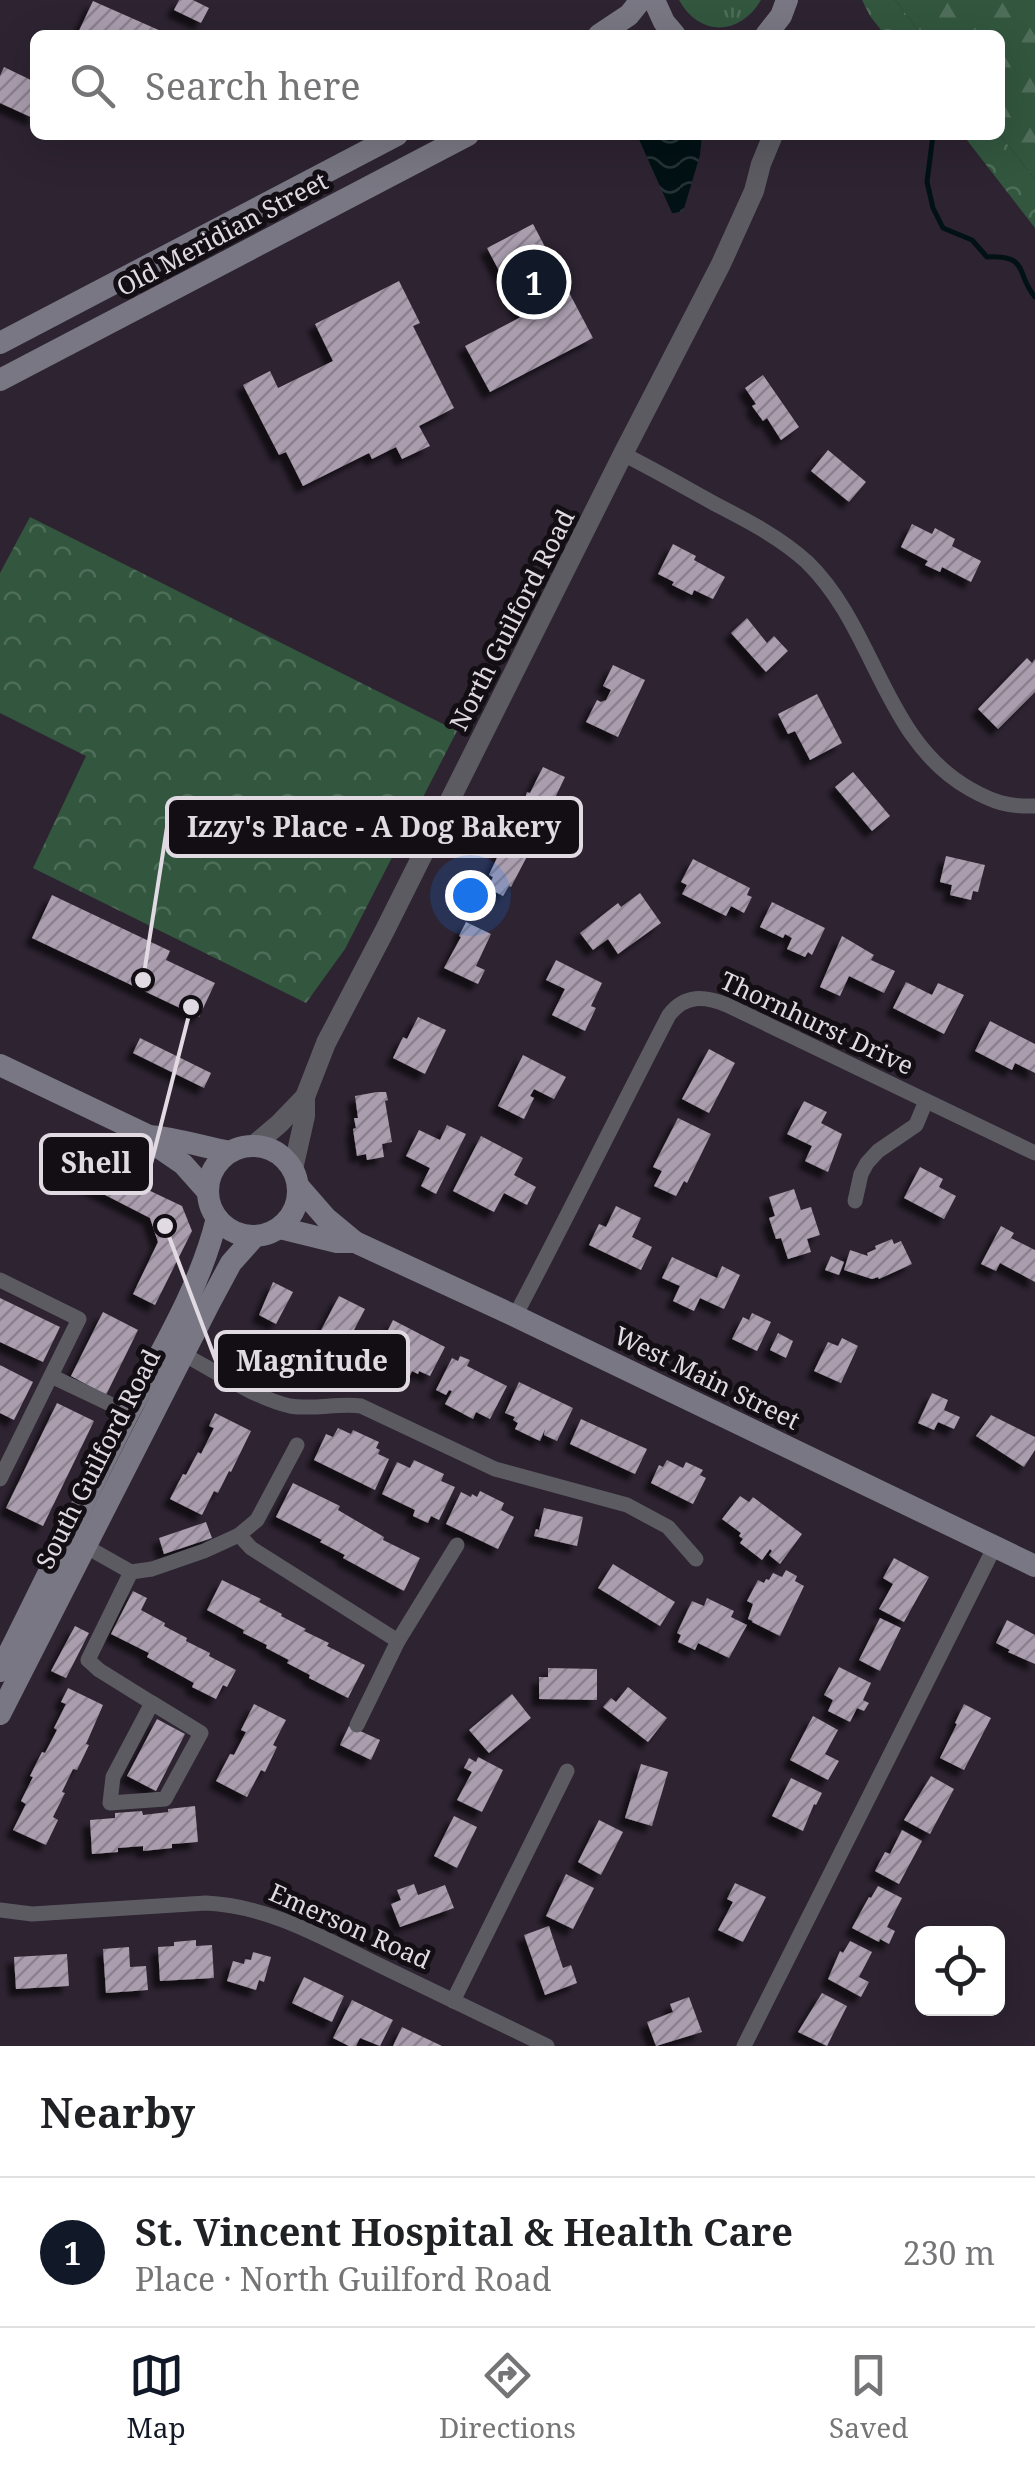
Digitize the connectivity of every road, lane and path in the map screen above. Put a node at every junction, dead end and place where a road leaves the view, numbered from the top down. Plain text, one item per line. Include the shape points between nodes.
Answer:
1 (641, 0) edge
2 (654, 0) edge
3 (786, 0) edge
4 (607, 30) edge
5 (671, 30) edge
6 (772, 30) edge
7 (387, 140) edge
8 (433, 140) edge
9 (459, 140) edge
10 (758, 140) edge
11 (771, 140) edge
12 (418, 162) junction
13 (761, 164) junction
14 (144, 268) junction
15 (161, 298) junction
16 (0, 343) edge
17 (0, 380) edge
18 (622, 454) junction
19 (1035, 806) edge
20 (0, 1065) edge
21 (305, 1097) junction
22 (926, 1100) junction
23 (149, 1136) junction
24 (241, 1149) junction
25 (1035, 1153) edge
26 (296, 1178) junction
27 (208, 1192) junction
28 (855, 1202) dead end
29 (217, 1218) junction
30 (280, 1228) junction
31 (255, 1236) junction
32 (354, 1242) junction
33 (0, 1280) edge
34 (515, 1316) junction
35 (183, 1354) junction
36 (51, 1376) junction
37 (128, 1413) junction
38 (7, 1444) edge
39 (297, 1445) dead end
40 (0, 1479) edge
41 (239, 1535) junction
42 (457, 1545) dead end
43 (85, 1546) junction
44 (995, 1546) junction
45 (696, 1559) dead end
46 (1035, 1566) edge
47 (132, 1572) junction
48 (398, 1641) junction
49 (0, 1671) edge
50 (152, 1703) junction
51 (0, 1714) edge
52 (357, 1725) dead end
53 (567, 1770) dead end
54 (0, 1910) edge
55 (453, 2000) junction
56 (547, 2046) edge
57 (744, 2046) edge

1 - 4 main road
2 - 5 main road
3 - 6 main road
7 - 14 main road, Old Meridian Street
8 - 12 main road
9 - 12 main road, Old Meridian Street
10 - 13 street, North Guilford Road
11 - 13 street, North Guilford Road
12 - 15 main road, Old Meridian Street
13 - 18 street, North Guilford Road via 740,225
14 - 15 main road
14 - 16 main road, Old Meridian Street
15 - 17 main road, Old Meridian Street
18 - 19 street via 754,525 804,560 847,612 900,719 928,757 988,799
18 - 21 street, North Guilford Road via 326,1043
20 - 23 main road
21 - 24 street, North Guilford Road
21 - 26 street, North Guilford Road
22 - 25 street, Thornhurst Drive
22 - 28 street via 916,1125 866,1163
22 - 34 street, Thornhurst Drive via 715,1000 677,1005
23 - 24 main road
23 - 27 main road
24 - 26 main road via 276,1152
24 - 27 main road via 214,1169
26 - 30 main road via 298,1199
26 - 32 main road, West Main Street
27 - 29 main road
29 - 31 main road
29 - 37 main road, South Guilford Road via 190,1297
30 - 31 main road
30 - 32 main road, West Main Street
31 - 35 main road, South Guilford Road via 231,1263
32 - 34 main road, West Main Street
33 - 36 street via 79,1319
34 - 44 main road, West Main Street
35 - 43 main road, South Guilford Road
35 - 45 street via 275,1401 361,1406 495,1470 627,1505 668,1528
36 - 37 street
36 - 38 street
37 - 49 main road, South Guilford Road
38 - 40 street
39 - 41 street via 257,1520
41 - 47 street
41 - 48 street
42 - 48 street
43 - 47 street
43 - 51 main road, South Guilford Road
44 - 46 main road, West Main Street
44 - 57 street
47 - 50 street via 88,1660
48 - 52 street
50 - 50 street via 113,1777 110,1803 165,1800 201,1733
53 - 55 street
54 - 55 street, Emerson Road via 230,1904 286,1920
55 - 56 street, Emerson Road

